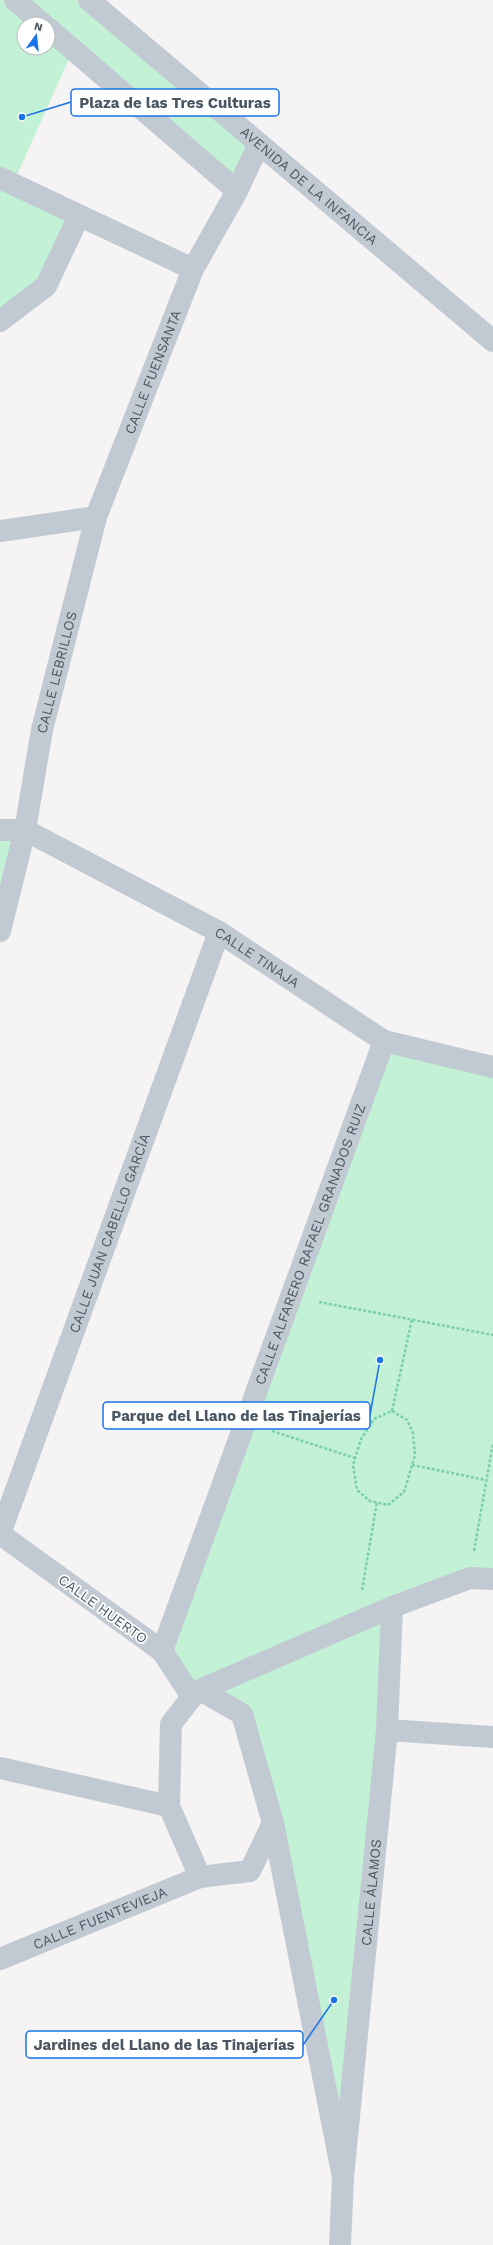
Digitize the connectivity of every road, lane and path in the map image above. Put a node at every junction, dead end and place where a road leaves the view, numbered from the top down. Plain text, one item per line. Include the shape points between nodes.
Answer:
1 (15, 0) edge
2 (89, 0) edge
3 (34, 16) edge
4 (56, 35) edge
5 (259, 144) junction
6 (0, 178) edge
7 (238, 191) junction
8 (79, 216) junction
9 (193, 269) junction
10 (0, 321) edge
11 (493, 341) edge
12 (96, 517) junction
13 (0, 531) edge
14 (0, 830) edge
15 (25, 830) junction
16 (0, 931) edge
17 (220, 932) junction
18 (384, 1040) junction
19 (493, 1067) edge
20 (291, 1296) junction
21 (412, 1319) junction
22 (493, 1335) edge
23 (392, 1411) junction
24 (245, 1423) junction
25 (493, 1443) edge
26 (355, 1458) junction
27 (412, 1465) junction
28 (487, 1480) junction
29 (377, 1502) junction
30 (0, 1534) edge
31 (470, 1578) junction
32 (493, 1579) edge
33 (392, 1607) junction
34 (356, 1623) junction
35 (162, 1651) junction
36 (196, 1694) junction
37 (387, 1730) junction
38 (493, 1737) edge
39 (0, 1768) edge
40 (169, 1806) junction
41 (273, 1823) junction
42 (200, 1877) junction
43 (0, 1960) edge
44 (343, 2177) junction
45 (340, 2245) edge

1 - 3 street
2 - 5 street, AVENIDA DE LA INFANCIA
4 - 7 street
5 - 7 street, CALLE FUENSANTA
5 - 11 street, AVENIDA DE LA INFANCIA
6 - 8 street
7 - 9 street, CALLE FUENSANTA
8 - 9 street
8 - 10 street via 46,286
9 - 12 street, CALLE FUENSANTA
12 - 13 street
12 - 15 street, CALLE LEBRILLOS via 42,730
14 - 15 street
15 - 16 street, CALLE LEBRILLOS
15 - 17 street, CALLE TINAJA
17 - 18 street, CALLE TINAJA
17 - 30 street, CALLE JUAN CABELLO GARCÍA
18 - 19 street, CALLE TINAJA
18 - 20 street, CALLE ALFARERO RAFAEL GRANADOS RUIZ
20 - 21 path
20 - 24 street, CALLE ALFARERO RAFAEL GRANADOS RUIZ
21 - 22 path
21 - 23 path
23 - 26 path via 374,1419 361,1439
23 - 27 path via 407,1420 413,1433 415,1455
24 - 26 path
24 - 35 street, CALLE ALFARERO RAFAEL GRANADOS RUIZ
25 - 28 path
26 - 29 path via 353,1465 357,1490 370,1501
27 - 28 path
27 - 29 path via 404,1492 388,1504
28 - 31 path
29 - 34 path
30 - 35 street, CALLE HUERTO
31 - 32 street
31 - 33 street
33 - 34 street
33 - 37 street, CALLE ÁLAMOS
34 - 36 street
35 - 36 street, CALLE HUERTO
36 - 40 street via 171,1724
36 - 41 street, CALLE ÁLAMOS via 242,1714
37 - 38 street
37 - 44 street, CALLE ÁLAMOS
39 - 40 street
40 - 42 street
41 - 42 street, CALLE FUENTEVIEJA via 250,1871
41 - 44 street, CALLE ÁLAMOS
42 - 43 street, CALLE FUENTEVIEJA
44 - 45 street, CALLE ÁLAMOS

